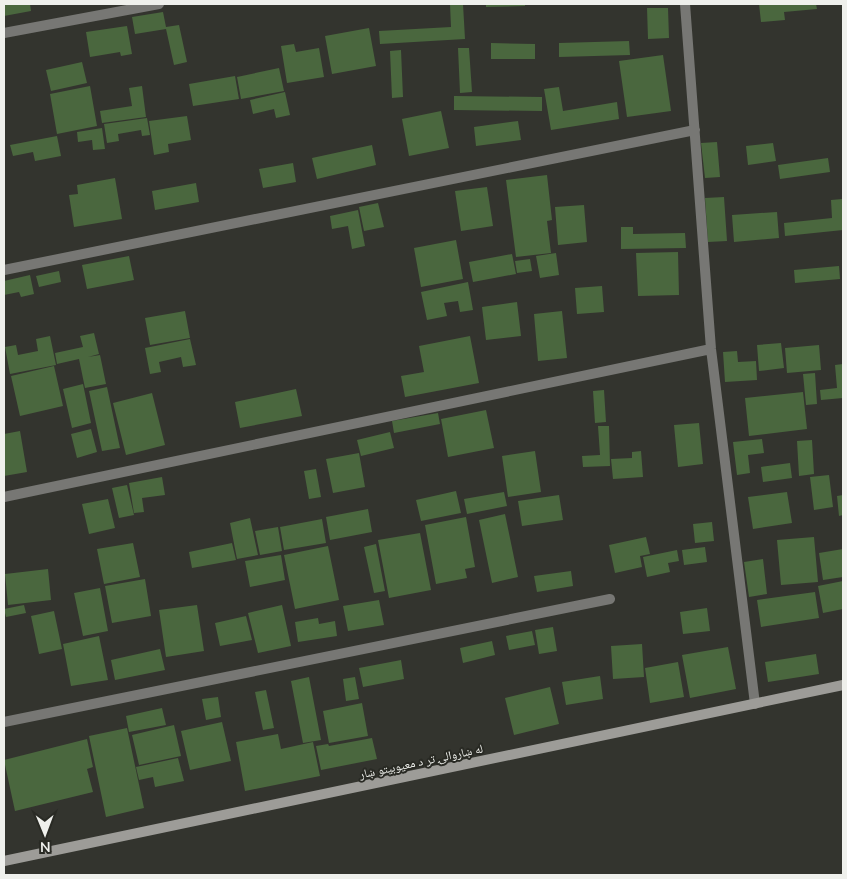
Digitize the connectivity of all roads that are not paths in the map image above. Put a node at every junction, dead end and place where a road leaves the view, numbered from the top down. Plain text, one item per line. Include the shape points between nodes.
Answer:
1 (159, 4) edge
2 (685, 4) edge
3 (4, 33) edge
4 (695, 130) junction
5 (4, 270) edge
6 (712, 348) junction
7 (4, 497) edge
8 (610, 599) dead end
9 (843, 685) edge
10 (755, 704) junction
11 (4, 722) edge
12 (4, 861) edge

1 - 3 street
2 - 4 street
4 - 5 street
4 - 6 street
6 - 7 street
6 - 10 street
8 - 11 street
9 - 10 street, له ښاروالۍ تر د معیوبیتو ښار
10 - 12 street, له ښاروالۍ تر د معیوبیتو ښار

